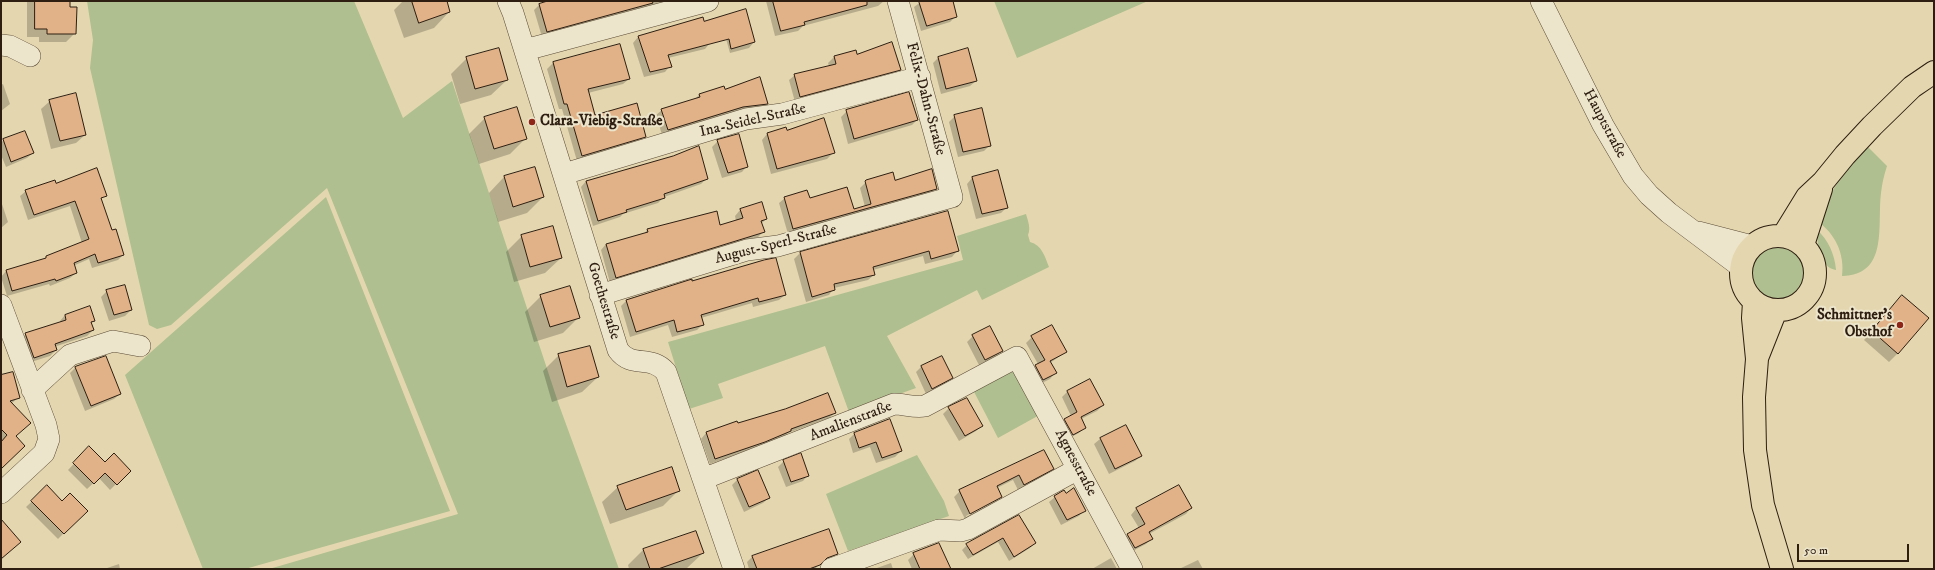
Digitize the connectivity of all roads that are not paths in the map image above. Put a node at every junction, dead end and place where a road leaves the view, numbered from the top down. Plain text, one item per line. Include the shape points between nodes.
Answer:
1 (508, 1) edge
2 (708, 1) edge
3 (898, 1) edge
4 (1541, 1) edge
5 (1, 45) edge
6 (524, 50) junction
7 (30, 56) dead end
8 (1934, 72) edge
9 (920, 77) junction
10 (564, 174) junction
11 (1823, 182) junction
12 (952, 197) joint
13 (1690, 230) junction
14 (1783, 236) junction
15 (1802, 245) junction
16 (1752, 246) junction
17 (1741, 267) junction
18 (600, 295) junction
19 (1754, 302) junction
20 (1, 305) edge
21 (1776, 310) junction
22 (140, 346) dead end
23 (1018, 357) joint
24 (1757, 359) junction
25 (32, 390) junction
26 (1078, 469) junction
27 (703, 479) junction
28 (1, 493) edge
29 (734, 569) edge
30 (831, 569) edge
31 (1132, 569) edge
32 (1782, 569) edge

1 - 6 street, Goethestraße
2 - 6 street
3 - 9 street, Felix-Dahn-Straße
4 - 13 street, Hauptstraße via 1619,155 1649,195
5 - 7 street via 10,46
6 - 10 street, Goethestraße
8 - 11 main road via 1912,88 1872,126
9 - 10 street, Ina-Seidel-Straße via 782,114 746,119
9 - 12 street, Felix-Dahn-Straße
10 - 18 street, Goethestraße
11 - 14 main road via 1807,197
11 - 15 main road
12 - 18 street, August-Sperl-Straße via 778,246 747,250
13 - 16 street, Hauptstraße
13 - 17 street, Hauptstraße
14 - 15 main road
14 - 16 main road via 1766,237
15 - 21 main road via 1813,262 1813,284 1801,302
16 - 17 main road via 1745,255
17 - 19 main road via 1743,286
18 - 27 street, Goethestraße via 612,335 622,355 634,361 656,363 666,372
19 - 21 main road
19 - 24 main road via 1752,318
20 - 25 street
21 - 24 main road
22 - 25 street via 113,341 70,355
23 - 26 street, Agnesstraße
23 - 27 street, Amalienstraße via 925,406 916,408 894,404
24 - 32 main road via 1754,397 1758,480
25 - 28 street via 48,432 47,446 44,453
26 - 30 street via 968,529 939,530
26 - 31 street, Agnesstraße
27 - 29 street, Goethestraße

